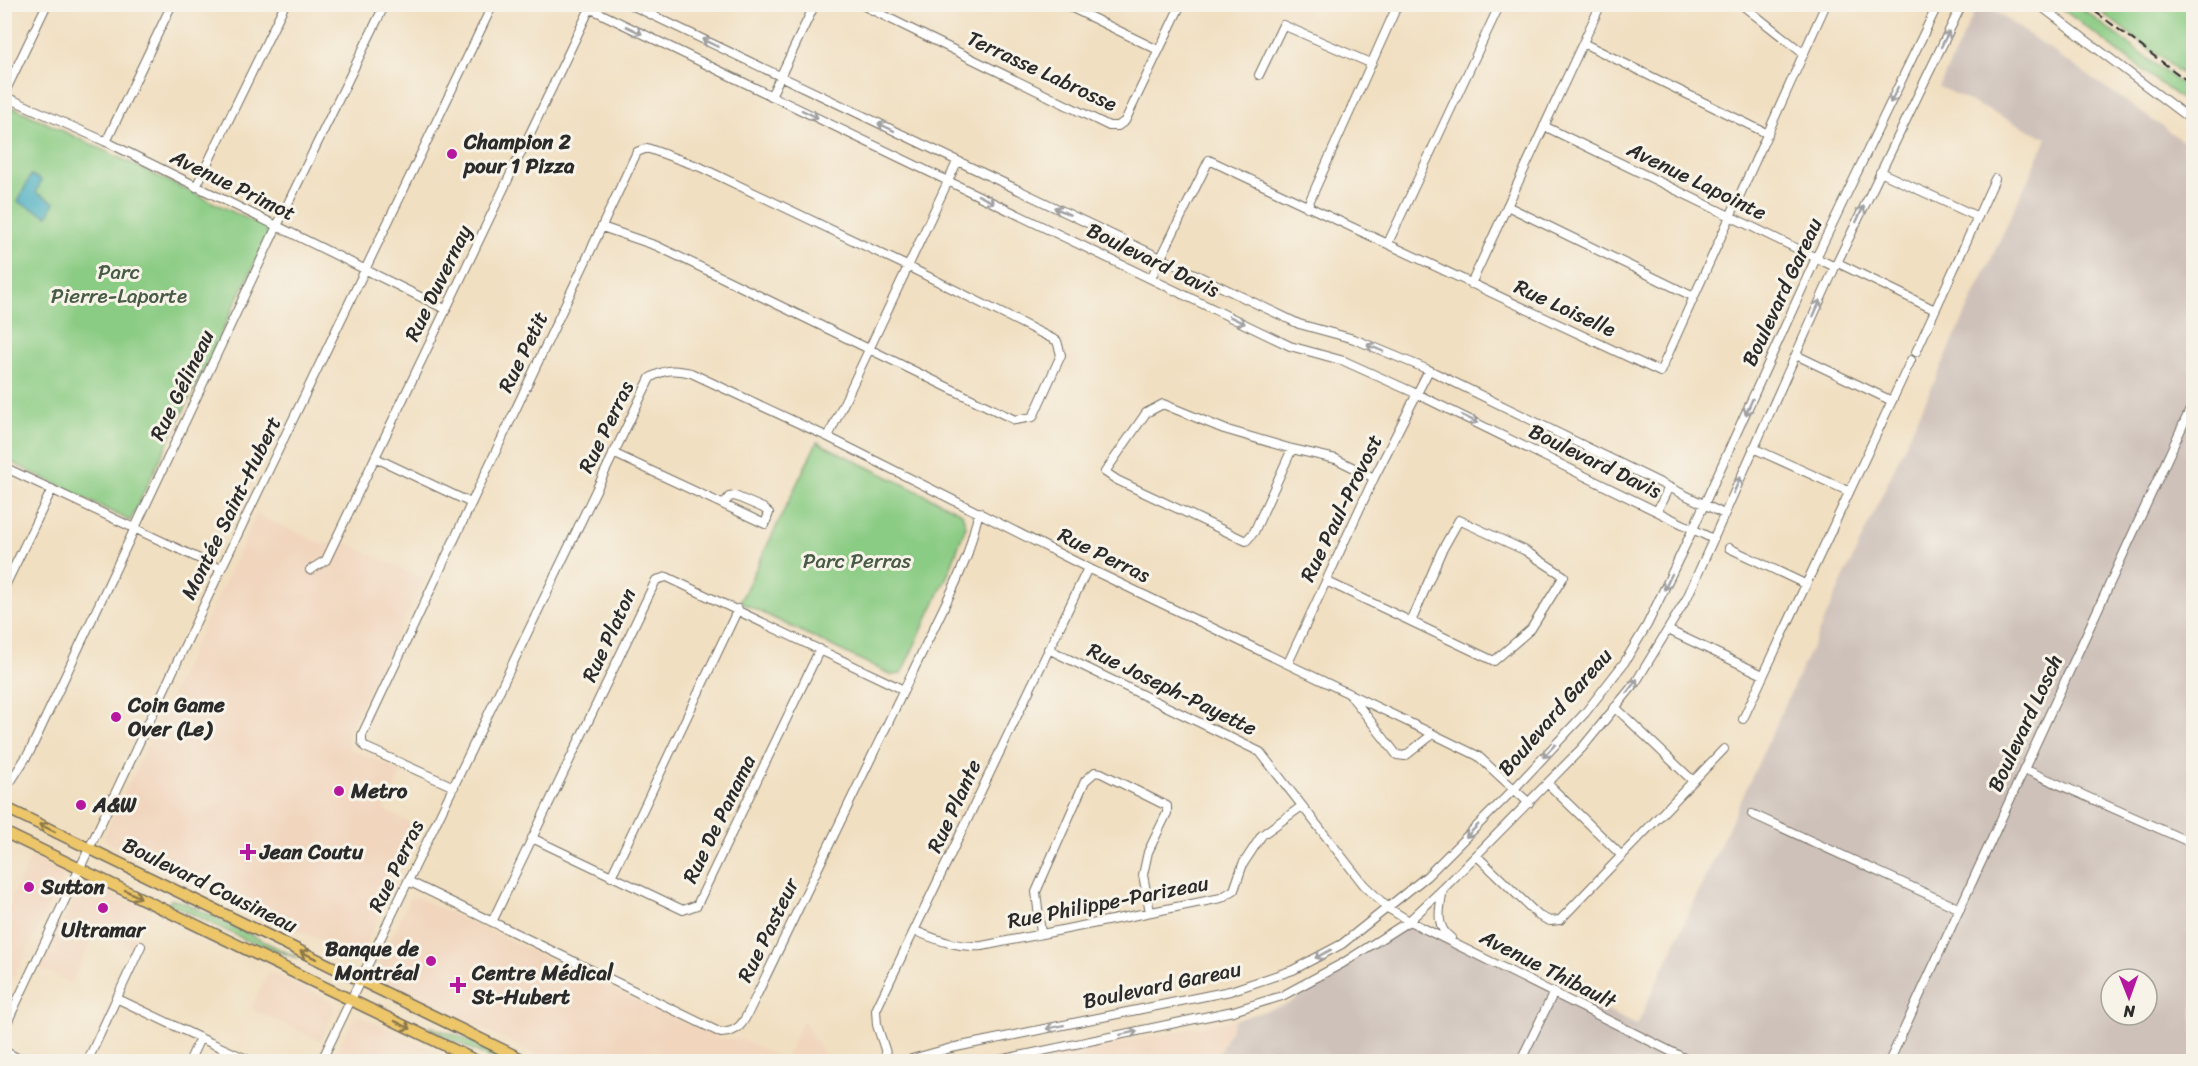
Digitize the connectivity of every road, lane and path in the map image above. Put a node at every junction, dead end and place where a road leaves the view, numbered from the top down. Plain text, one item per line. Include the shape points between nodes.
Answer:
1 (47, 4) edge
2 (172, 4) edge
3 (285, 4) edge
4 (385, 4) edge
5 (493, 4) edge
6 (582, 4) edge
7 (629, 4) edge
8 (815, 4) edge
9 (860, 4) edge
10 (1064, 4) edge
11 (1181, 4) edge
12 (1398, 4) edge
13 (1500, 4) edge
14 (1601, 4) edge
15 (1741, 4) edge
16 (1826, 4) edge
17 (1938, 4) edge
18 (1962, 4) edge
19 (2038, 4) edge
20 (591, 7) edge
21 (1583, 43) junction
22 (1158, 50) junction
23 (1804, 54) junction
24 (1370, 63) junction
25 (1259, 75) dead end
26 (781, 76) junction
27 (4, 95) edge
28 (771, 96) junction
29 (2193, 122) edge
30 (1544, 126) junction
31 (1768, 134) junction
32 (106, 142) junction
33 (957, 162) junction
34 (1880, 172) junction
35 (1995, 179) dead end
36 (948, 181) junction
37 (196, 188) junction
38 (1507, 206) junction
39 (1307, 207) junction
40 (1731, 217) junction
41 (1978, 217) junction
42 (277, 226) junction
43 (602, 227) junction
44 (1388, 243) junction
45 (1160, 258) junction
46 (1816, 258) junction
47 (1837, 265) junction
48 (907, 266) junction
49 (365, 270) junction
50 (1151, 278) junction
51 (1471, 284) junction
52 (1694, 297) junction
53 (445, 309) junction
54 (1935, 310) junction
55 (868, 348) junction
56 (1796, 355) junction
57 (1429, 370) junction
58 (1417, 394) junction
59 (1892, 401) junction
60 (2193, 401) edge
61 (828, 437) junction
62 (1754, 448) junction
63 (1292, 449) junction
64 (613, 453) junction
65 (376, 458) junction
66 (4, 467) edge
67 (1374, 478) junction
68 (1669, 487) junction
69 (52, 489) junction
70 (1848, 491) junction
71 (471, 503) junction
72 (724, 504) junction
73 (1704, 505) junction
74 (1656, 511) junction
75 (979, 512) junction
76 (1724, 514) junction
77 (134, 528) junction
78 (1693, 529) junction
79 (1713, 539) junction
80 (1729, 548) dead end
81 (1088, 568) junction
82 (221, 569) junction
83 (310, 570) dead end
84 (1326, 581) junction
85 (1805, 584) junction
86 (4, 588) edge
87 (738, 609) junction
88 (1412, 620) junction
89 (1668, 630) junction
90 (820, 649) junction
91 (1048, 649) junction
92 (1288, 663) junction
93 (1763, 675) junction
94 (904, 690) junction
95 (1349, 693) junction
96 (1615, 707) junction
97 (1743, 719) dead end
98 (1433, 734) junction
99 (1724, 749) dead end
100 (2024, 769) junction
101 (8, 781) edge
102 (1693, 782) junction
103 (1548, 784) junction
104 (454, 787) junction
105 (1514, 789) junction
106 (1529, 803) junction
107 (1302, 806) junction
108 (4, 807) edge
109 (1752, 814) dead end
110 (4, 831) edge
111 (532, 838) junction
112 (2193, 844) edge
113 (90, 849) junction
114 (1477, 856) junction
115 (1622, 856) junction
116 (80, 868) junction
117 (611, 877) junction
118 (408, 881) junction
119 (1443, 889) junction
120 (1388, 908) junction
121 (1960, 909) junction
122 (1150, 912) junction
123 (1409, 921) junction
124 (492, 922) junction
125 (915, 931) junction
126 (1041, 934) junction
127 (1461, 945) junction
128 (141, 946) dead end
129 (361, 980) junction
130 (1554, 992) junction
131 (116, 998) junction
132 (351, 999) junction
133 (4, 1029) edge
134 (200, 1038) junction
135 (4, 1052) edge
136 (25, 1062) edge
137 (87, 1062) edge
138 (189, 1062) edge
139 (253, 1062) edge
140 (321, 1062) edge
141 (479, 1062) edge
142 (528, 1062) edge
143 (889, 1062) edge
144 (901, 1062) edge
145 (990, 1062) edge
146 (1520, 1062) edge
147 (1692, 1062) edge
148 (1889, 1062) edge

1 - 27 street
2 - 32 street
3 - 37 street
4 - 42 street, Rue Gélineau
5 - 49 street, Montée Saint-Hubert
6 - 20 street, Boulevard Davis
26 -> 7 street, Boulevard Davis
8 - 26 street
9 - 22 street, Terrasse Labrosse via 1109,126 1125,121
10 - 22 street
11 - 22 street, Terrasse Labrosse
12 - 24 street
13 - 44 street
14 - 21 street
15 - 23 street
16 - 23 street, Rue Loiselle
17 -> 46 street, Boulevard Gareau
34 -> 18 street, Boulevard Gareau
19 - 29 street
20 -> 28 street, Boulevard Davis
20 - 53 street, Rue Duvernay
21 - 30 street
21 - 31 street
23 - 31 street, Rue Loiselle
24 - 25 street via 1283,25
24 - 39 street
26 - 28 street
33 -> 26 street, Boulevard Davis
27 - 32 street, Avenue Primot
28 -> 36 street, Boulevard Davis
30 - 38 street
30 - 40 street, Avenue Lapointe
31 - 40 street, Rue Loiselle
32 - 37 street, Avenue Primot
33 - 36 street
45 -> 33 street, Boulevard Davis
34 - 41 street
47 -> 34 street, Boulevard Gareau
35 - 41 street
36 - 48 street
36 -> 50 street, Boulevard Davis
37 - 42 street, Avenue Primot
38 - 51 street
38 - 52 street
39 - 44 street, Rue Loiselle
39 - 45 street, Rue Loiselle via 1209,160
40 - 46 street, Avenue Lapointe
40 - 52 street, Rue Loiselle
41 - 54 street
42 - 49 street, Avenue Primot
42 - 77 street, Rue Gélineau
43 - 48 street, Rue Petit via 637,152 647,148 700,167
43 - 55 street via 657,246
43 - 71 street, Rue Petit
44 - 51 street, Rue Loiselle
45 - 50 street, Rue Loiselle
57 -> 45 street, Boulevard Davis via 1354,339 1299,324
46 - 47 street, Avenue Lapointe
46 -> 73 street, Boulevard Gareau
47 - 54 street, Avenue Lapointe
56 -> 47 street, Boulevard Gareau
48 - 55 street
48 - 55 street, Rue Petit via 1057,341 1061,355 1033,417 1015,420
49 - 53 street, Avenue Primot
49 - 82 street, Montée Saint-Hubert
50 -> 58 street, Boulevard Davis via 1290,346 1344,361
51 - 52 street, Rue Loiselle via 1660,372
53 - 65 street, Rue Duvernay
54 - 59 street
55 - 61 street
56 - 59 street
56 - 62 street, Boulevard Gareau
57 - 58 street, Rue Paul-Provost
57 - 68 street, Boulevard Davis
58 - 67 street, Rue Paul-Provost
58 -> 74 street, Boulevard Davis
59 - 70 street
60 - 100 street, Boulevard Losch
61 - 64 street, Rue Perras via 675,369 650,378
61 - 75 street, Rue Perras
62 - 70 street
76 -> 62 street, Boulevard Gareau
63 - 63 street via 1224,429 1163,404 1146,413 1105,472 1246,541 1254,532
63 - 67 street via 1336,459
64 - 72 street
64 - 104 street, Rue Perras
65 - 71 street
65 - 83 street, Rue Duvernay via 326,560
66 - 69 street
67 - 84 street, Rue Paul-Provost
68 - 73 street, Boulevard Davis
68 - 74 street
69 - 77 street
69 - 86 street
70 - 85 street
71 - 104 street, Rue Petit via 362,735 365,747
72 - 72 street via 765,524 768,519 769,513 763,508 735,495
73 - 76 street, Boulevard Davis
73 - 78 street, Boulevard Gareau
74 - 78 street, Boulevard Davis
75 - 81 street, Rue Perras
75 - 94 street, Rue Pasteur via 960,573
76 - 79 street, Boulevard Gareau
77 - 82 street
77 - 101 street, Rue Gélineau via 30,751
78 - 79 street, Boulevard Davis
78 -> 105 street, Boulevard Gareau via 1647,625 1624,663
79 - 89 street, Boulevard Gareau
80 - 85 street
81 - 91 street, Rue Plante
81 - 92 street, Rue Perras
82 - 113 street, Montée Saint-Hubert
84 - 88 street
84 - 92 street, Rue Paul-Provost
85 - 93 street
87 - 90 street, Rue Platon
87 - 111 street, Rue Platon via 667,577 656,580
87 - 117 street
88 - 88 street via 1494,661 1531,629 1564,576 1524,550 1459,520
89 - 93 street
96 -> 89 street, Boulevard Gareau via 1636,682
90 - 94 street, Rue Platon
90 - 117 street, Rue De Panama via 697,906 683,910
91 - 107 street, Rue Joseph-Payette via 1260,752
91 - 125 street, Rue Plante
92 - 95 street, Rue Perras
93 - 97 street
94 - 124 street, Rue Pasteur via 738,1028 721,1033
95 - 98 street, Rue Perras
95 - 98 street, Rue Perras via 1397,755 1406,756
96 - 102 street
96 - 103 street, Boulevard Gareau
98 - 105 street, Rue Perras via 1478,756
99 - 102 street
100 - 112 street
100 - 121 street, Boulevard Losch
102 - 115 street
103 - 106 street, Boulevard Gareau
103 - 115 street
104 - 118 street, Rue Perras
105 - 106 street, Rue Perras
105 -> 120 street, Boulevard Gareau via 1428,876
106 - 114 street, Boulevard Gareau
107 - 120 street, Rue Joseph-Payette via 1364,885
107 - 122 street, Rue Philippe-Parizeau via 1262,835 1243,864 1234,890 1221,898
113 -> 108 main road, Boulevard Cousineau
109 - 121 street
110 - 116 main road, Boulevard Cousineau
111 - 117 street, Rue De Panama
111 - 124 street, Rue Platon
113 - 116 street, Montée Saint-Hubert
129 -> 113 main road, Boulevard Cousineau
114 - 115 street via 1539,916 1550,921 1560,920
114 - 119 street, Boulevard Gareau
116 -> 132 main road, Boulevard Cousineau
116 - 133 street, Montée Saint-Hubert
118 - 124 street, Rue Pasteur
118 - 129 street, Rue Perras
119 - 123 street, Boulevard Gareau
119 - 127 street via 1439,912 1442,927 1445,934
120 - 123 street, Avenue Thibault
120 -> 144 street, Boulevard Gareau via 1341,944 1259,983
121 - 148 street, Boulevard Losch
122 - 126 street, Rue Philippe-Parizeau
122 - 126 street via 1143,875 1167,806 1095,772 1085,782 1036,892
123 - 127 street, Avenue Thibault
145 -> 123 street, Boulevard Gareau via 1233,1011 1282,996
125 - 126 street, Rue Philippe-Parizeau via 966,947
125 - 143 street, Rue Plante via 876,1010
127 - 130 street, Avenue Thibault
128 - 131 street
129 - 132 street, Rue Perras
129 - 142 main road, Boulevard Cousineau
130 - 146 street
130 - 147 street, Avenue Thibault
131 - 134 street
131 - 137 street
132 - 140 street, Rue Perras
132 -> 141 main road, Boulevard Cousineau
134 - 138 street
134 - 139 street
135 - 136 street

